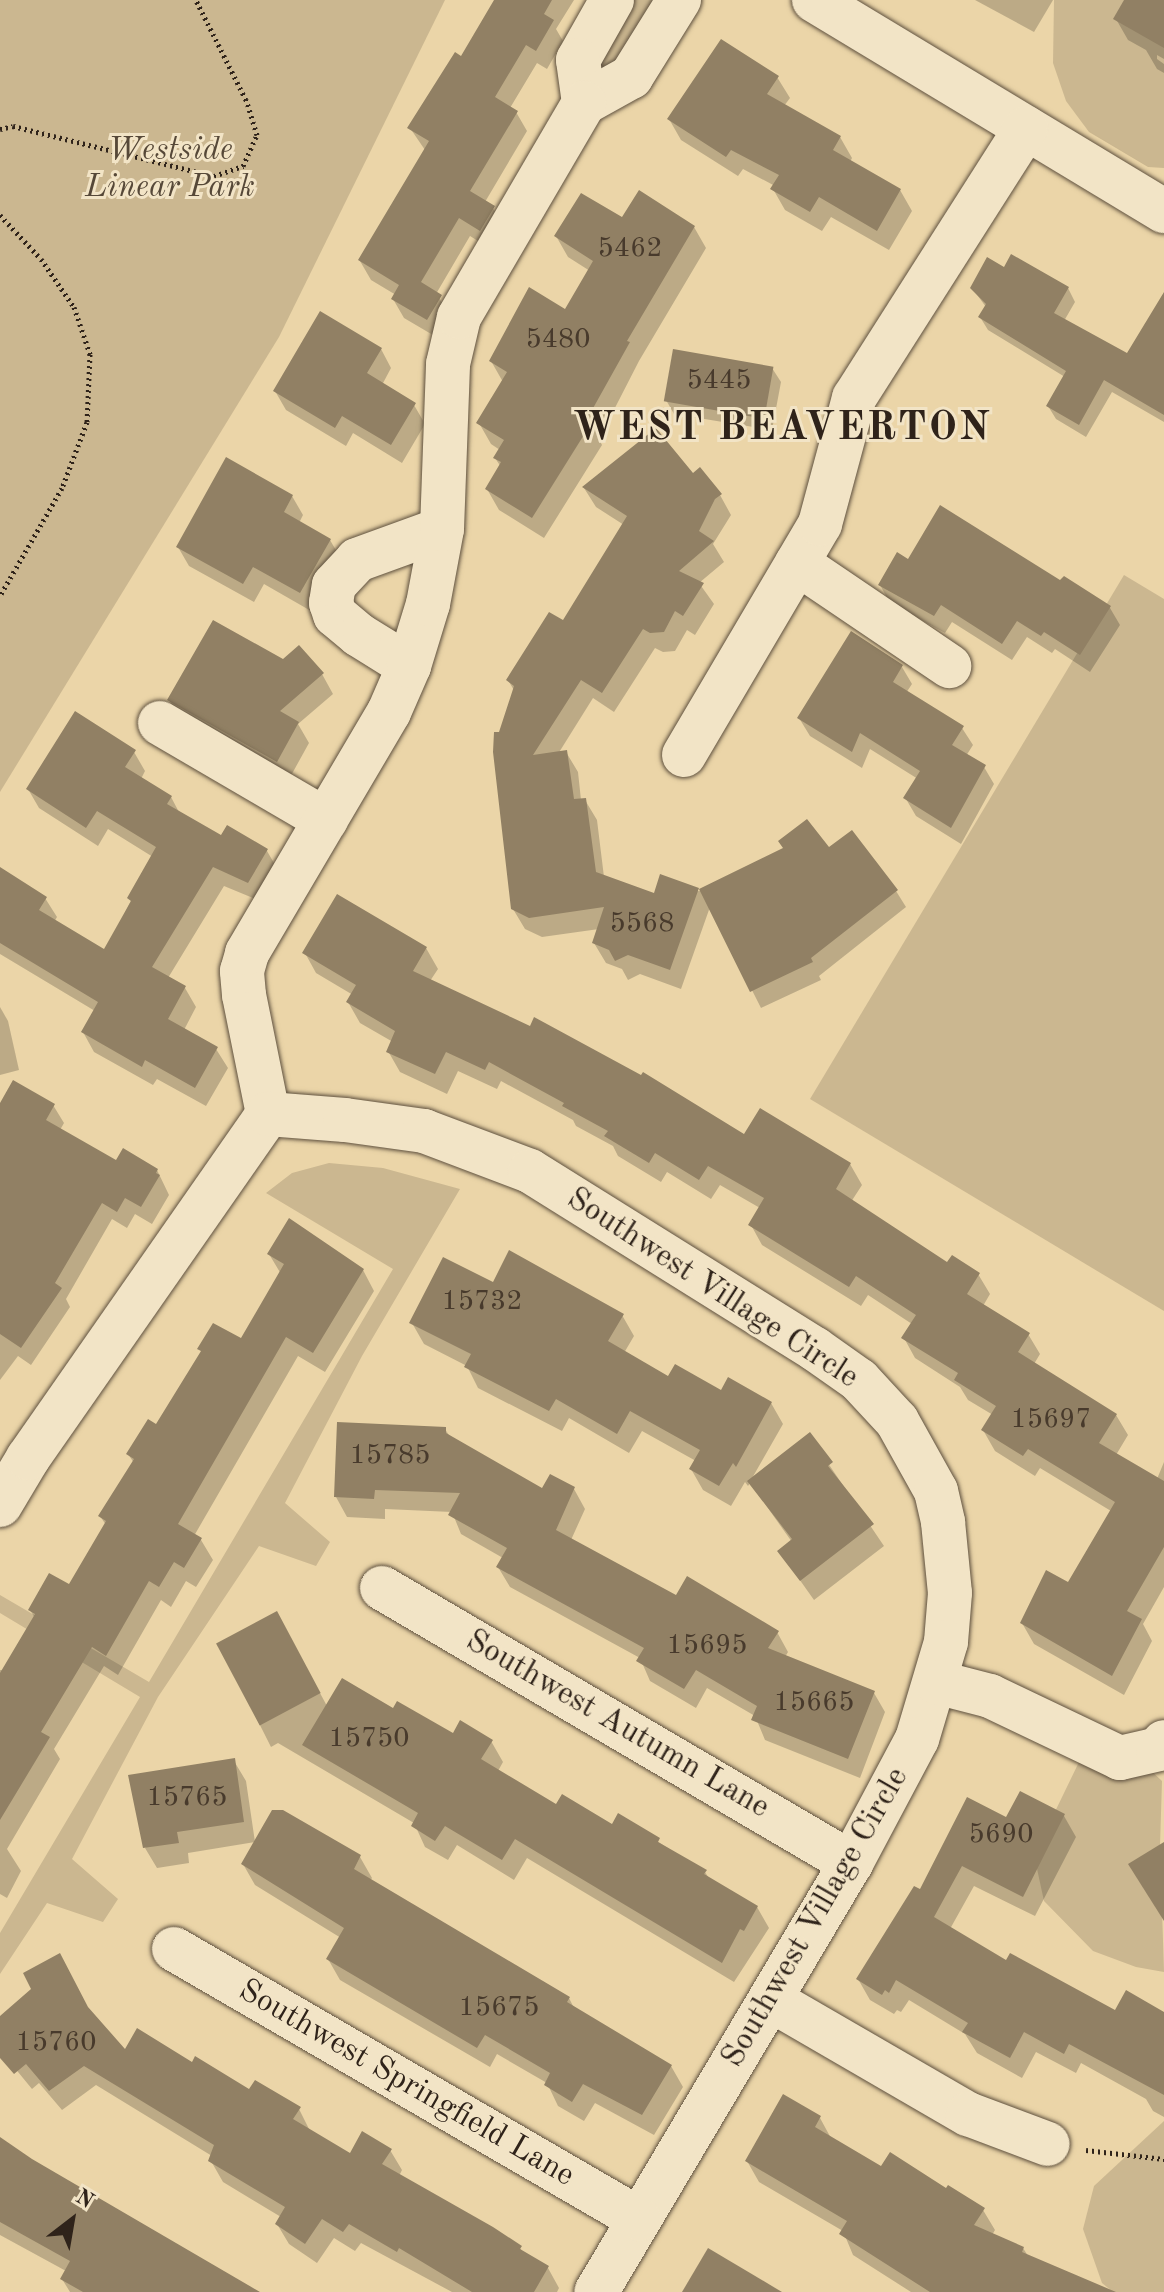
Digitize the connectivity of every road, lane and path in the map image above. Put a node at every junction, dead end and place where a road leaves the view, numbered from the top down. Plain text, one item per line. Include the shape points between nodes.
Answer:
1 (196, 0) edge
2 (612, 0) edge
3 (679, 0) edge
4 (814, 0) edge
5 (584, 103) junction
6 (1026, 128) junction
7 (0, 129) edge
8 (1164, 211) edge
9 (0, 215) edge
10 (442, 529) junction
11 (797, 563) junction
12 (0, 596) edge
13 (409, 666) junction
14 (949, 666) dead end
15 (160, 723) dead end
16 (684, 755) dead end
17 (326, 820) junction
18 (268, 1114) junction
19 (0, 1505) edge
20 (382, 1588) dead end
21 (936, 1682) junction
22 (1164, 1742) edge
23 (851, 1863) junction
24 (174, 1949) dead end
25 (771, 2000) junction
26 (1048, 2144) joint
27 (1164, 2159) edge
28 (639, 2219) junction
29 (596, 2292) edge

1 - 7 path via 246,100 257,135 243,166 214,176 13,126
2 - 5 street via 578,60
3 - 5 street via 631,77
4 - 6 street
5 - 10 street via 459,317 448,364
6 - 8 street
6 - 11 street via 854,398 820,524
9 - 12 path via 41,259 74,307 90,354 87,422 67,475
10 - 13 street
10 - 13 street via 357,560 334,585 335,615
11 - 14 street
11 - 16 street
13 - 17 street via 389,712
15 - 17 street
17 - 18 street via 256,934 242,971
18 - 19 street
18 - 21 street, Southwest Village Circle via 424,1131 530,1171 859,1380 897,1421 936,1491 950,1593
20 - 23 street, Southwest Autumn Lane
21 - 22 street via 990,1696 1120,1758 1158,1749
21 - 23 street, Southwest Village Circle via 917,1739
23 - 25 street, Southwest Village Circle
24 - 28 street, Southwest Springfield Lane
25 - 26 street via 968,2114
25 - 28 street, Southwest Village Circle
26 - 27 path
28 - 29 street, Southwest Village Circle

